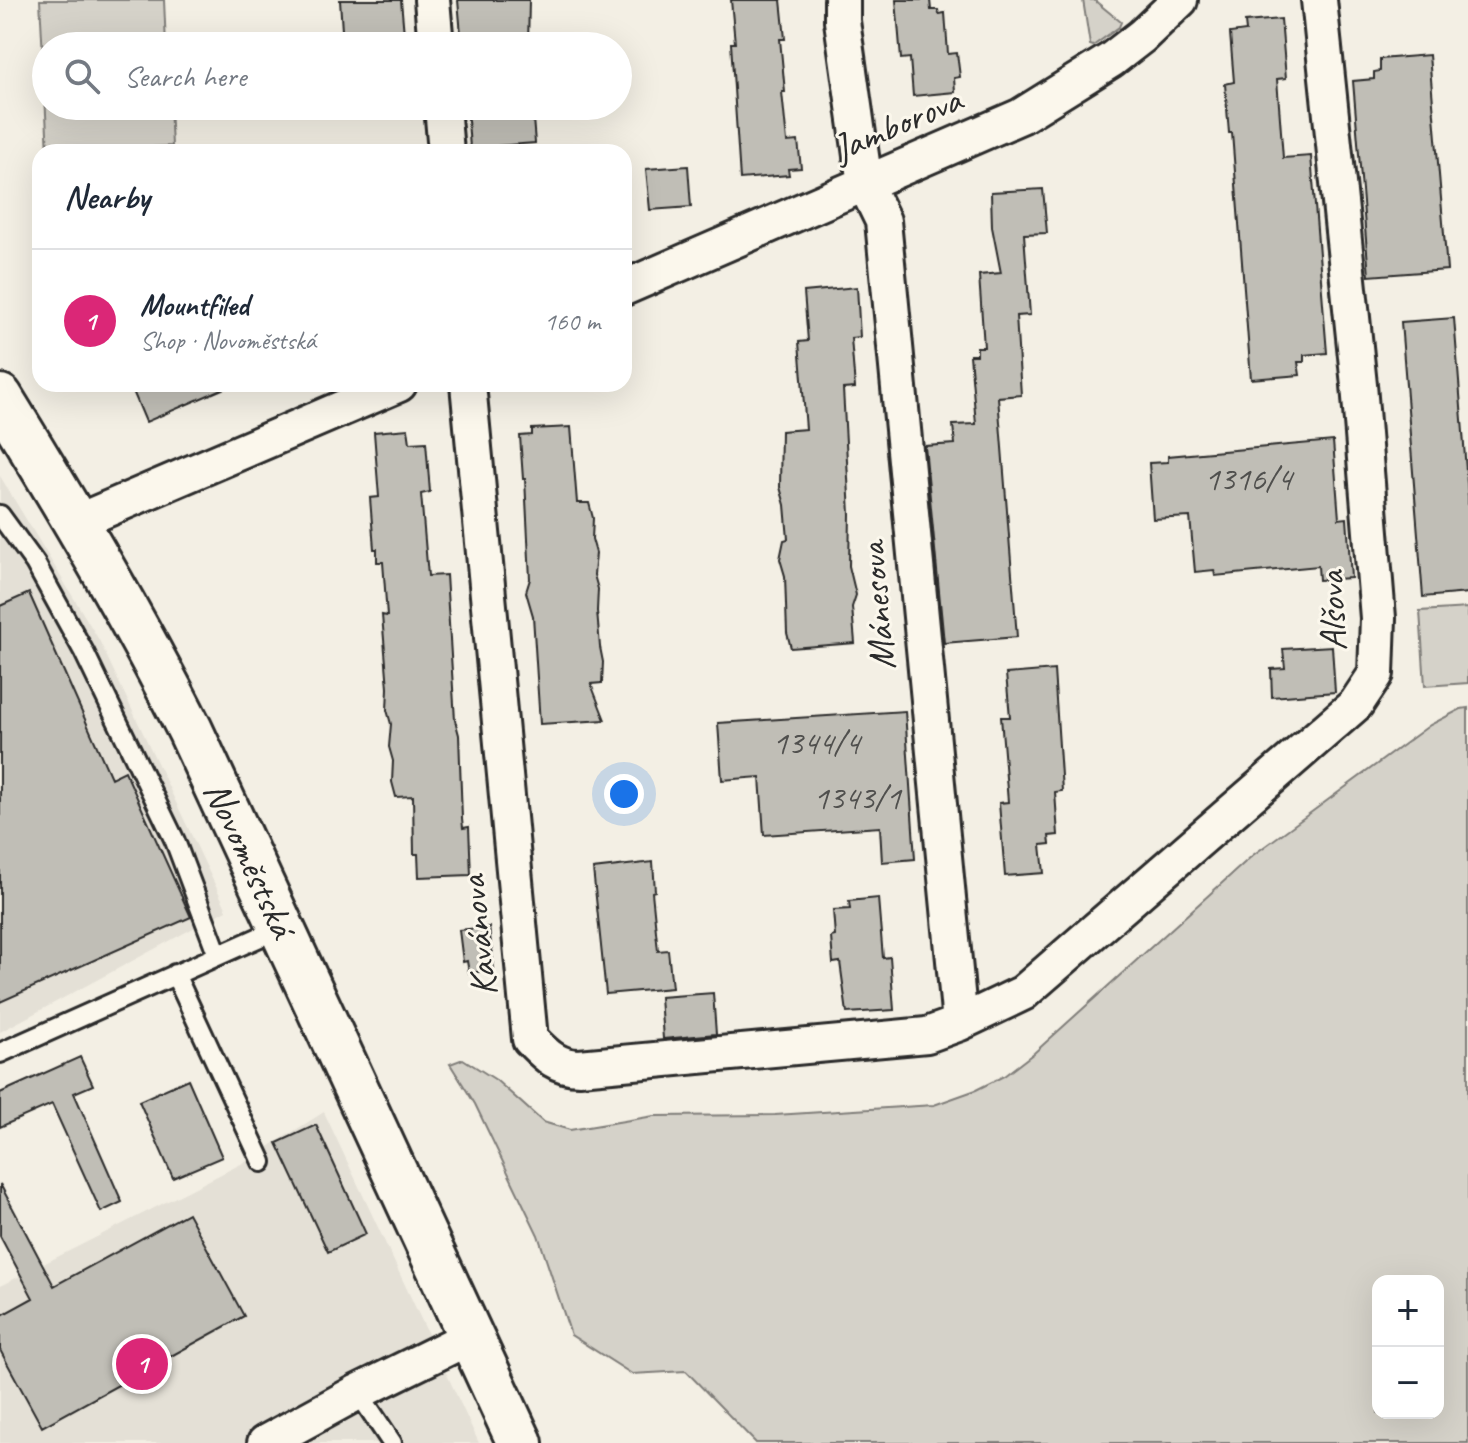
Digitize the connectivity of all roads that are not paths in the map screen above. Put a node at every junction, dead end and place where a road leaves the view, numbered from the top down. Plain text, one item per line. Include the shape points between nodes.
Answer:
1 (432, 0) edge
2 (842, 0) edge
3 (1180, 0) edge
4 (1319, 0) edge
5 (435, 32) edge
6 (443, 120) edge
7 (445, 144) edge
8 (865, 184) junction
9 (632, 285) edge
10 (380, 392) edge
11 (469, 392) edge
12 (0, 397) edge
13 (0, 515) edge
14 (77, 522) junction
15 (282, 927) junction
16 (218, 955) junction
17 (175, 974) junction
18 (960, 1023) junction
19 (0, 1053) edge
20 (262, 1162) dead end
21 (470, 1337) junction
22 (358, 1392) junction
23 (265, 1443) edge
24 (392, 1443) edge
25 (520, 1443) edge

1 - 5 street
2 - 8 street, Mánesova
3 - 8 street, Jamborova via 1111,60 1021,116
4 - 18 street, Alšova via 1359,385 1378,618 1376,674 1356,704 1023,993
6 - 7 street
8 - 9 street, Jamborova
8 - 18 street, Mánesova via 883,221
10 - 14 street
11 - 18 street, Kavánova via 530,1039 564,1067 579,1067 927,1035
12 - 14 street, Novoměstská
13 - 16 lane via 35,563 84,652 175,841
14 - 15 street, Novoměstská via 149,648
15 - 16 lane
15 - 21 street, Novoměstská
16 - 17 lane
17 - 19 lane
17 - 20 lane
21 - 22 street
21 - 25 street, Novoměstská
22 - 23 street
22 - 24 lane

